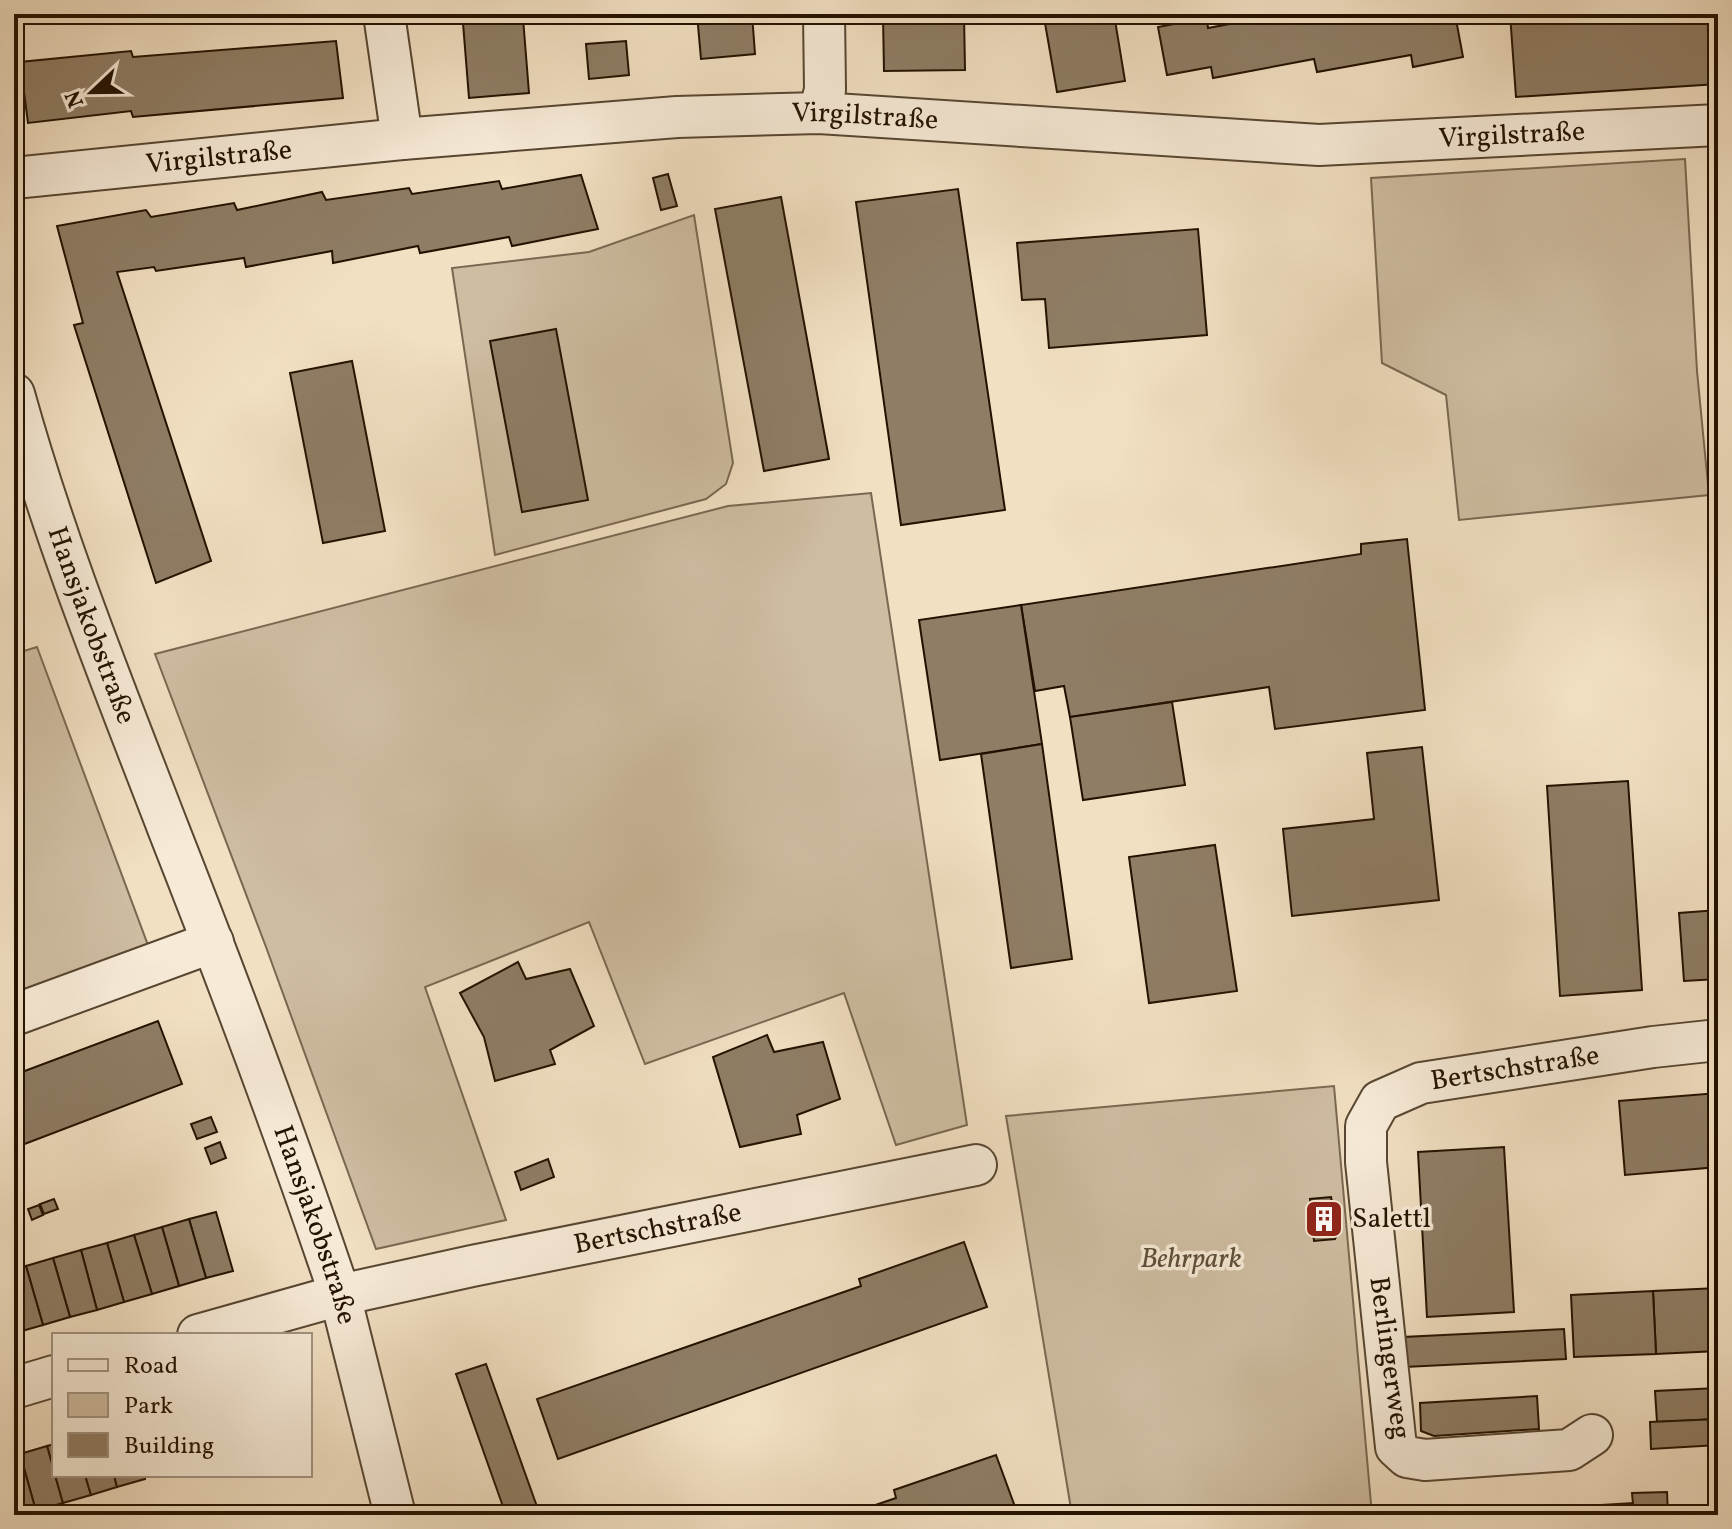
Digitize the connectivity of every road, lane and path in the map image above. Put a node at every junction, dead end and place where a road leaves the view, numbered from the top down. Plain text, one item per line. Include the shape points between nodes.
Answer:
1 (384, 14) edge
2 (824, 14) edge
3 (819, 113) junction
4 (1718, 125) edge
5 (402, 139) junction
6 (14, 178) edge
7 (14, 394) edge
8 (213, 942) junction
9 (14, 1015) edge
10 (1718, 1040) edge
11 (1366, 1162) joint
12 (976, 1165) dead end
13 (340, 1295) junction
14 (205, 1333) edge
15 (52, 1377) edge
16 (14, 1388) edge
17 (1592, 1435) dead end
18 (395, 1515) edge

1 - 5 street
2 - 3 street via 825,90
3 - 4 street, Virgilstraße via 1319,145
3 - 5 street, Virgilstraße via 677,117
5 - 6 street, Virgilstraße
7 - 8 street, Hansjakobstraße via 72,575
8 - 9 street
8 - 13 street, Hansjakobstraße
10 - 11 street, Bertschstraße via 1421,1083 1380,1101 1366,1126
11 - 17 street, Berlingerweg via 1396,1447 1407,1457 1425,1460 1569,1450
12 - 13 street, Bertschstraße
13 - 14 street, Bertschstraße
13 - 18 street, Hansjakobstraße
15 - 16 street

